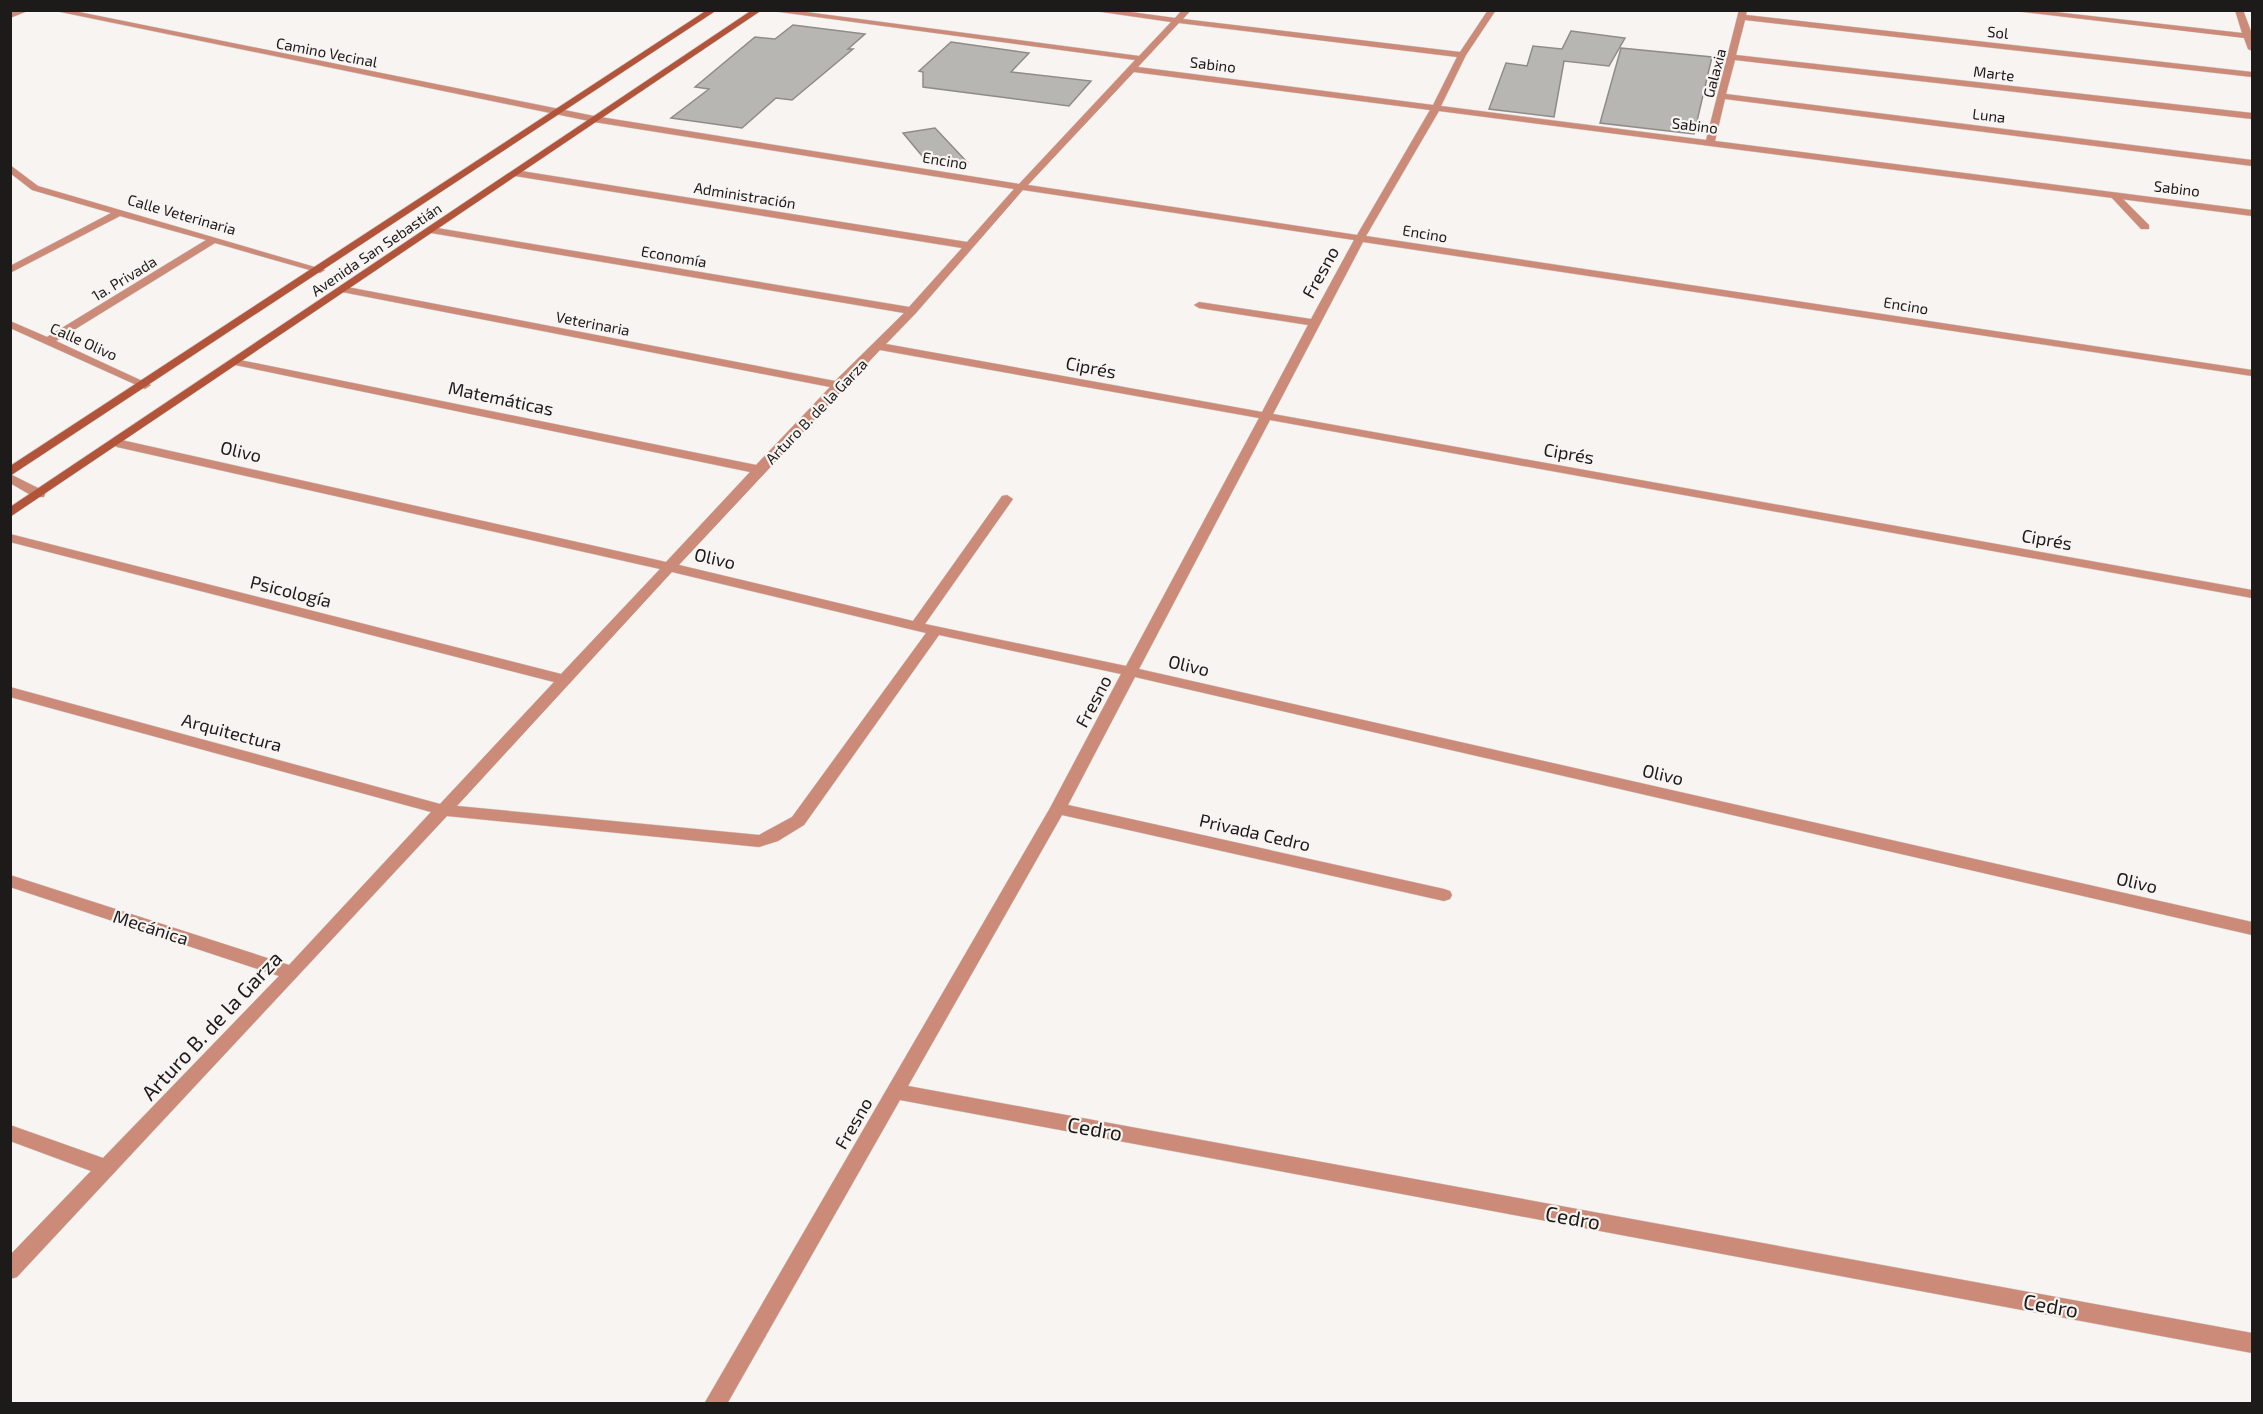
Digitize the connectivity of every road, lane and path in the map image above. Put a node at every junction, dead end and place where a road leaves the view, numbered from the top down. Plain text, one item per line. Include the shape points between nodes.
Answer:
1 (26, 10) edge
2 (55, 10) edge
3 (713, 10) edge
4 (758, 10) edge
5 (769, 10) edge
6 (1092, 10) edge
7 (1492, 10) edge
8 (2010, 10) edge
9 (2239, 10) edge
10 (1742, 14) edge
11 (10, 16) edge
12 (1182, 16) edge
13 (2250, 36) edge
14 (2253, 49) edge
15 (1462, 56) junction
16 (1733, 57) junction
17 (1139, 64) junction
18 (2253, 74) edge
19 (1721, 96) junction
20 (1436, 108) junction
21 (558, 112) junction
22 (2253, 116) edge
23 (594, 119) junction
24 (1710, 142) junction
25 (2253, 163) edge
26 (10, 168) edge
27 (515, 173) junction
28 (1021, 187) junction
29 (2114, 195) junction
30 (120, 212) junction
31 (2253, 213) edge
32 (2145, 227) dead end
33 (431, 230) junction
34 (1360, 238) junction
35 (215, 239) junction
36 (970, 246) junction
37 (10, 270) edge
38 (320, 270) junction
39 (342, 289) junction
40 (1199, 305) dead end
41 (912, 311) junction
42 (1314, 323) junction
43 (10, 324) edge
44 (48, 341) junction
45 (879, 346) junction
46 (236, 362) junction
47 (2253, 373) edge
48 (146, 385) junction
49 (838, 385) junction
50 (1266, 418) junction
51 (117, 443) junction
52 (760, 470) junction
53 (10, 472) edge
54 (10, 477) edge
55 (39, 494) junction
56 (1007, 499) dead end
57 (10, 513) edge
58 (10, 538) edge
59 (670, 567) junction
60 (2253, 594) edge
61 (916, 626) junction
62 (935, 630) junction
63 (1132, 672) junction
64 (562, 679) junction
65 (10, 692) edge
66 (1058, 808) junction
67 (444, 810) junction
68 (10, 880) edge
69 (1444, 895) dead end
70 (2253, 929) edge
71 (292, 973) junction
72 (894, 1091) junction
73 (10, 1133) edge
74 (107, 1168) junction
75 (10, 1270) edge
76 (2253, 1343) edge
77 (715, 1404) edge

1 - 11 street
2 - 21 street, Camino Vecinal
3 - 21 main road, Avenida San Sebastián
4 - 23 main road, Avenida San Sebastián
5 - 17 street, Sabino
6 - 12 street
7 - 15 street, Fresno
8 - 13 street
9 - 13 street
10 - 16 street, Galaxia
10 - 18 street, Sol
12 - 15 street
12 - 17 street, Arturo B. de la Garza
13 - 14 street
15 - 20 street, Fresno
16 - 19 street, Galaxia
16 - 22 street, Marte
17 - 20 street, Sabino
17 - 28 street, Arturo B. de la Garza
19 - 24 street, Galaxia
19 - 25 street, Luna
20 - 24 street, Sabino
20 - 34 street, Fresno
21 - 23 street, Camino Vecinal
21 - 38 main road, Avenida San Sebastián
23 - 27 main road, Avenida San Sebastián
23 - 28 street, Encino
24 - 29 street, Sabino
26 - 30 street, Calle Veterinaria via 35,188
27 - 33 main road, Avenida San Sebastián
27 - 36 street, Administración
28 - 34 street, Encino
28 - 36 street, Arturo B. de la Garza
29 - 31 street, Sabino
29 - 32 street
30 - 35 street, Calle Veterinaria
30 - 37 street
33 - 39 main road, Avenida San Sebastián
33 - 41 street, Economía
34 - 42 street, Fresno
34 - 47 street, Encino
35 - 38 street, Calle Veterinaria
35 - 44 street, 1a. Privada
36 - 41 street, Arturo B. de la Garza
38 - 48 main road, Avenida San Sebastián
39 - 46 main road, Avenida San Sebastián
39 - 49 street, Veterinaria
40 - 42 street
41 - 45 street, Arturo B. de la Garza
42 - 50 street, Fresno
43 - 44 street, Calle Olivo
44 - 48 street, Calle Olivo
45 - 49 street, Arturo B. de la Garza
45 - 50 street, Ciprés
46 - 51 main road, Avenida San Sebastián
46 - 52 street, Matemáticas
48 - 53 main road, Avenida San Sebastián
49 - 52 street, Arturo B. de la Garza
50 - 60 street, Ciprés
50 - 63 street, Fresno
51 - 55 main road, Avenida San Sebastián
51 - 59 street, Olivo
52 - 59 street, Arturo B. de la Garza
54 - 55 street
55 - 57 main road, Avenida San Sebastián
56 - 61 street
58 - 64 street, Psicología
59 - 61 street, Olivo
59 - 64 street, Arturo B. de la Garza
61 - 62 street, Olivo
62 - 63 street, Olivo
62 - 67 street via 798,821 772,837 735,840
63 - 66 street, Fresno
63 - 70 street, Olivo
64 - 67 street, Arturo B. de la Garza
65 - 67 street, Arquitectura
66 - 69 street, Privada Cedro
66 - 72 street, Fresno
67 - 71 street, Arturo B. de la Garza
68 - 71 street, Mecánica
71 - 74 street, Arturo B. de la Garza
72 - 76 street, Cedro
72 - 77 street, Fresno
73 - 74 street
74 - 75 street, Arturo B. de la Garza

